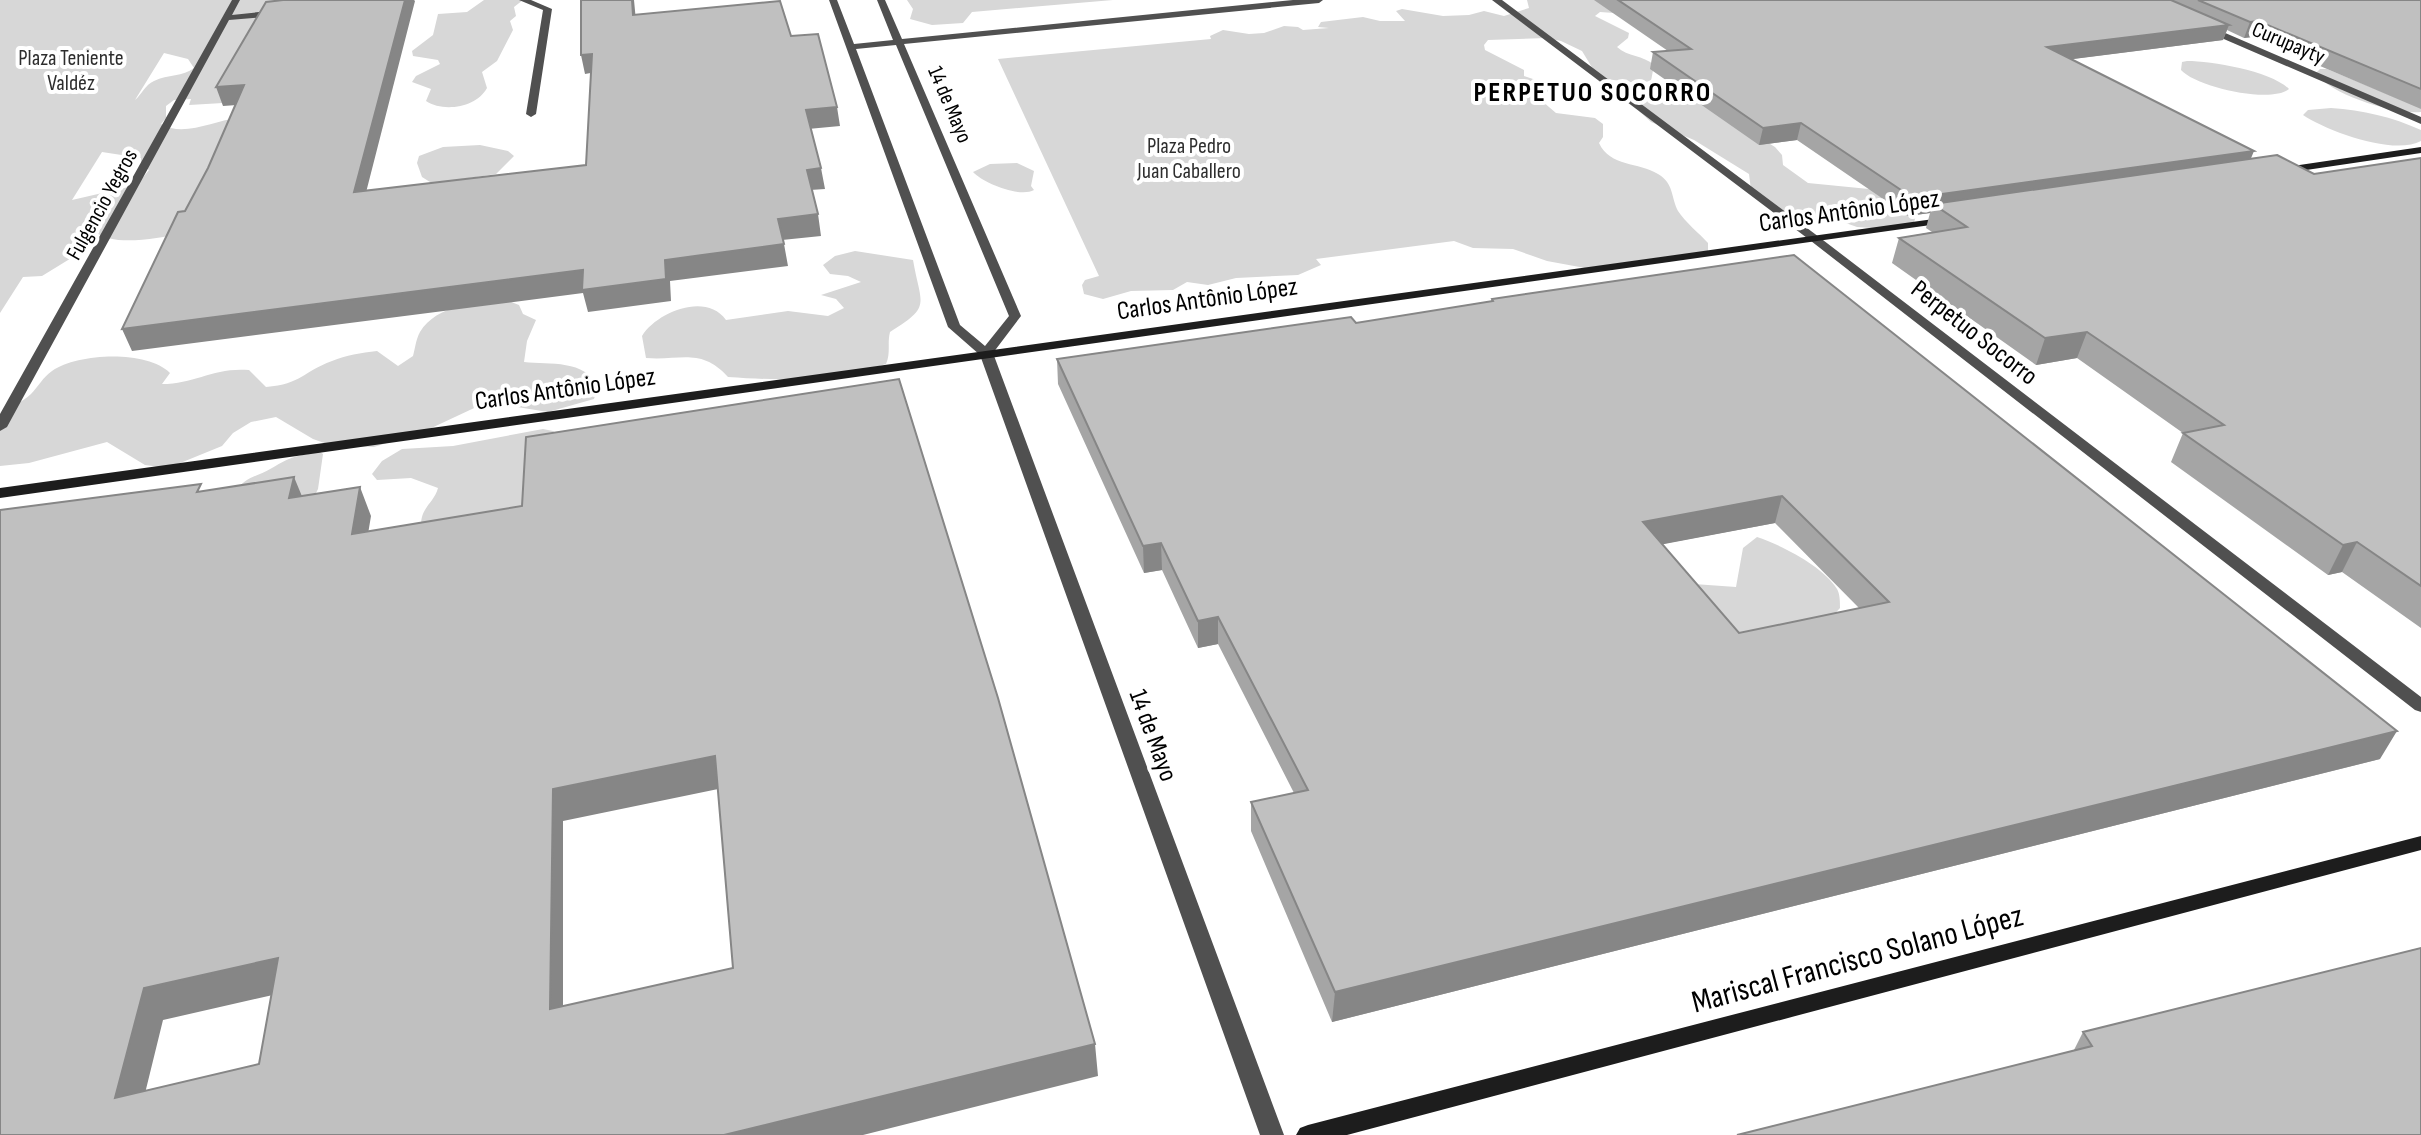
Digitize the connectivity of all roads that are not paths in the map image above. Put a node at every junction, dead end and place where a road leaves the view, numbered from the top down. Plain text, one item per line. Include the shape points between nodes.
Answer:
1 (236, 0) edge
2 (523, 0) edge
3 (833, 0) edge
4 (881, 0) edge
5 (1319, 0) edge
6 (1496, 0) edge
7 (288, 12) edge
8 (227, 18) junction
9 (2198, 24) edge
10 (898, 41) junction
11 (850, 47) junction
12 (531, 114) dead end
13 (2421, 121) edge
14 (2421, 150) edge
15 (2266, 173) edge
16 (1955, 219) edge
17 (1815, 239) junction
18 (986, 353) junction
19 (0, 427) edge
20 (0, 493) edge
21 (2421, 706) edge
22 (2421, 843) edge
23 (1272, 1135) edge
24 (1308, 1135) edge

1 - 8 street, Fulgencio Yegros
2 - 12 street via 548,9
3 - 11 street
4 - 10 street, 14 de Mayo
5 - 10 street
6 - 17 street, Perpetuo Socorro
7 - 8 street
8 - 19 street, Fulgencio Yegros
9 - 13 street, Curupayty
10 - 11 street
10 - 18 street, 14 de Mayo via 1015,316
11 - 18 street via 954,327
14 - 15 street
16 - 17 street, Carlos Antônio López
17 - 18 street, Carlos Antônio López
17 - 21 street, Perpetuo Socorro
18 - 20 street, Carlos Antônio López
18 - 23 street, 14 de Mayo
22 - 24 street, Mariscal Francisco Solano López

